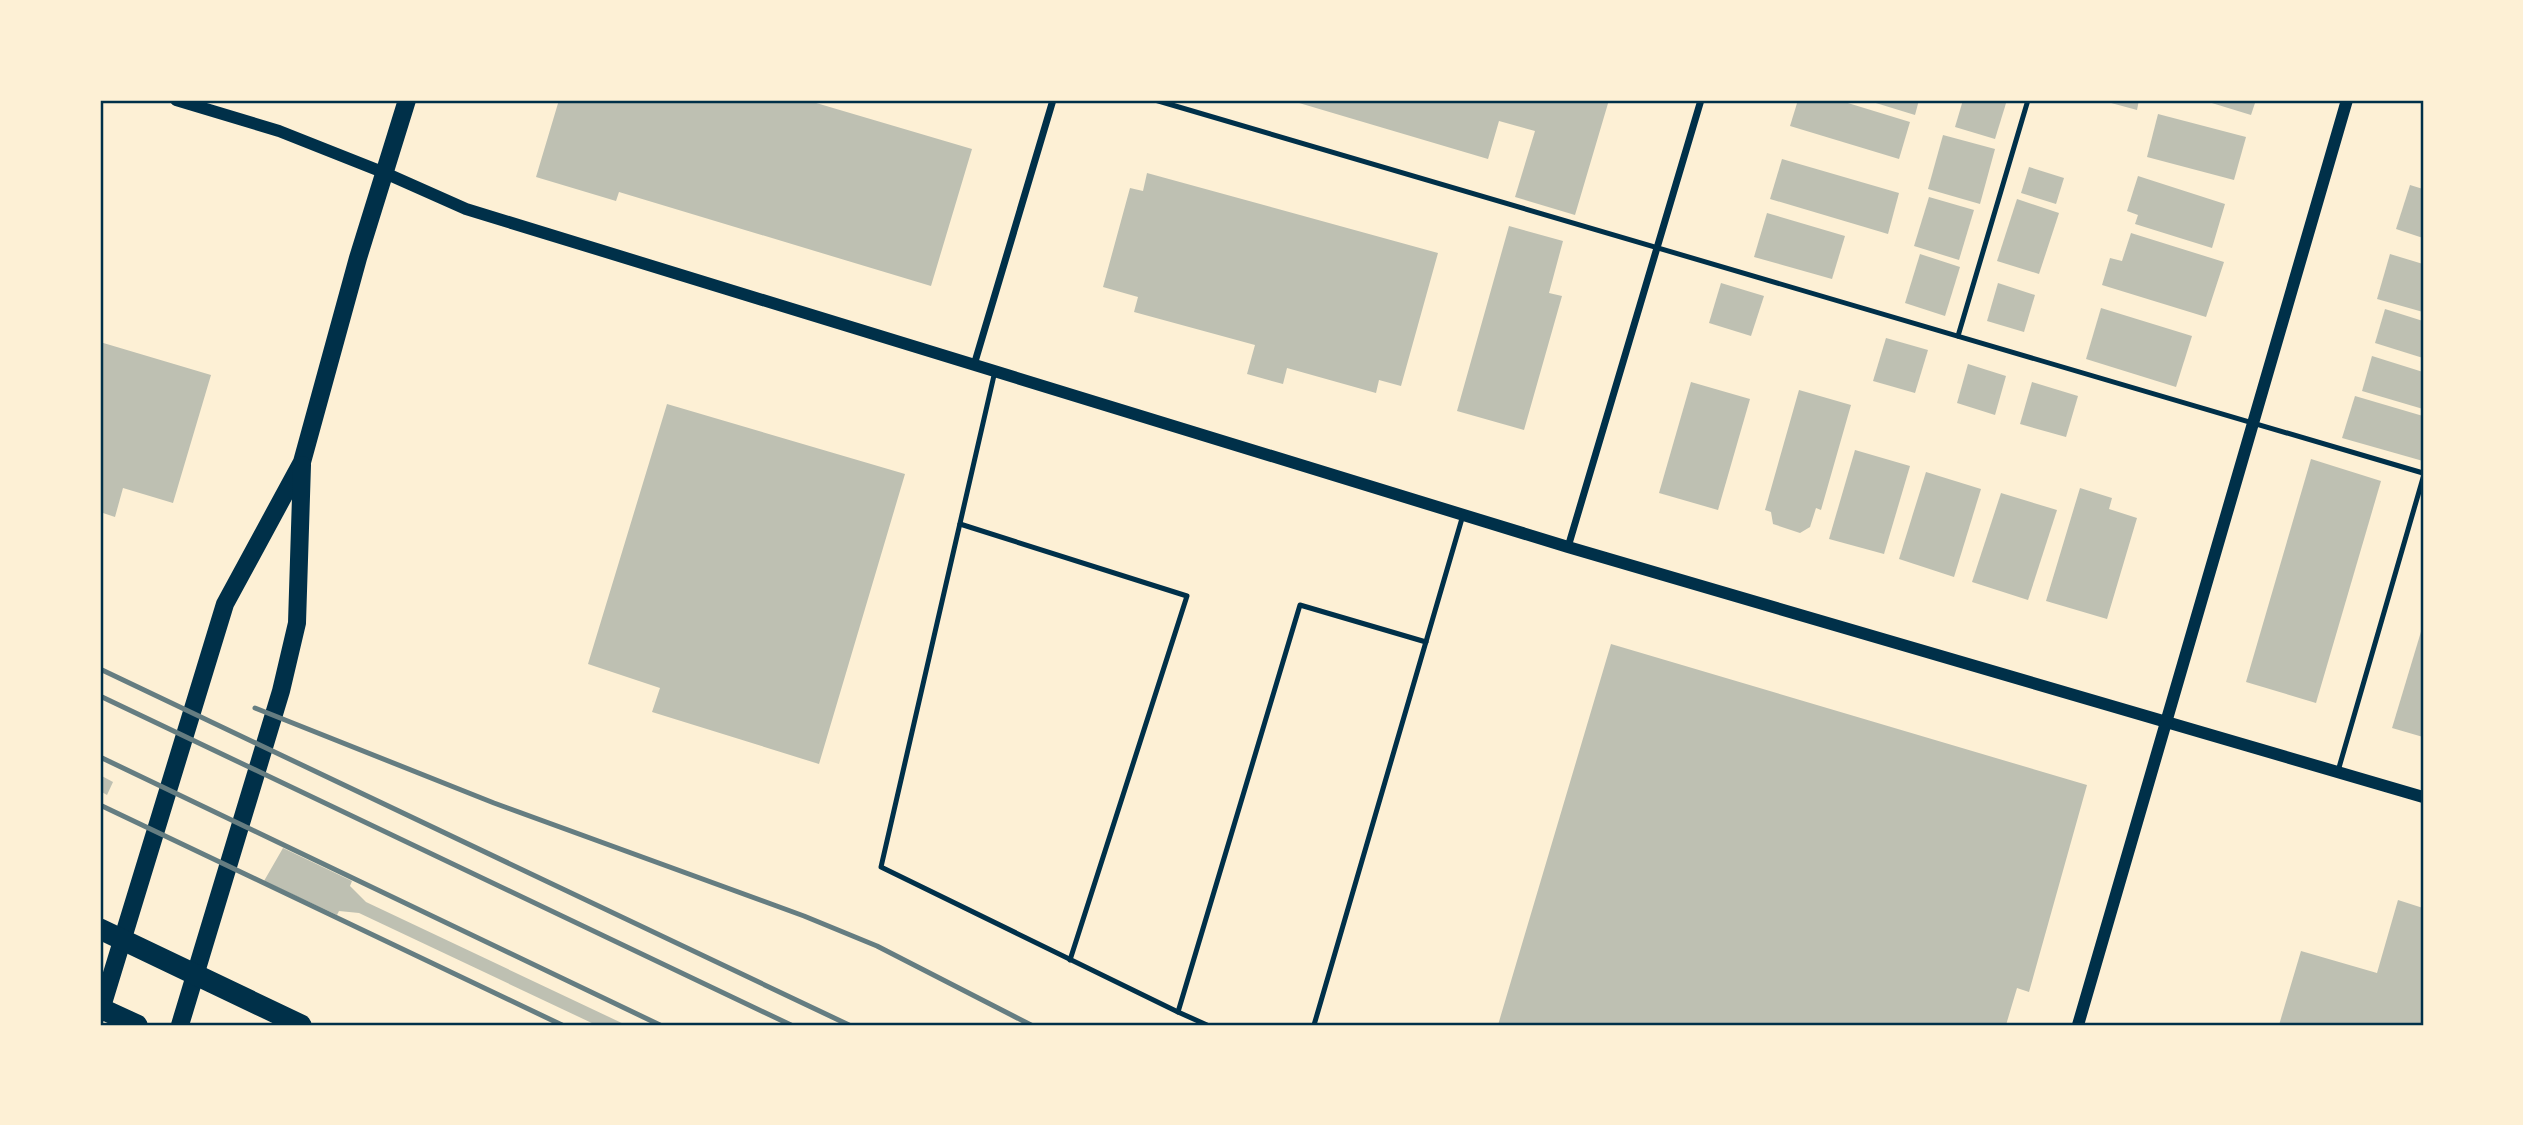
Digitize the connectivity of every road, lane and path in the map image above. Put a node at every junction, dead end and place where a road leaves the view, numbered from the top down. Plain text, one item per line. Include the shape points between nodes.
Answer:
1 (176, 100) edge
2 (407, 100) edge
3 (1053, 100) edge
4 (1155, 100) edge
5 (1701, 100) edge
6 (2028, 100) edge
7 (2347, 100) edge
8 (385, 173) junction
9 (1657, 247) junction
10 (1958, 336) junction
11 (974, 365) junction
12 (995, 371) junction
13 (2252, 422) junction
14 (302, 462) junction
15 (2423, 475) edge
16 (1463, 515) junction
17 (960, 524) junction
18 (1568, 547) junction
19 (1426, 642) junction
20 (2165, 720) junction
21 (2338, 771) junction
22 (2423, 797) edge
23 (100, 929) edge
24 (1070, 960) junction
25 (100, 1010) edge
26 (1178, 1012) junction
27 (180, 1023) edge
28 (137, 1025) edge
29 (301, 1025) edge
30 (1207, 1025) edge
31 (1314, 1025) edge
32 (2078, 1025) edge

1 - 8 street via 279,131
2 - 8 main road
3 - 11 street
4 - 9 lane
5 - 9 street
6 - 10 lane
7 - 13 street
8 - 11 street via 466,209
8 - 14 main road
9 - 10 lane
9 - 18 street
10 - 13 lane
11 - 12 street
12 - 16 street
12 - 17 lane
13 - 15 lane
13 - 20 street
14 - 25 main road via 225,604
14 - 27 main road via 297,624
15 - 21 lane
16 - 18 street
16 - 19 lane
17 - 24 lane via 881,867
17 - 24 lane via 1187,596
18 - 20 street
19 - 26 lane via 1300,606
19 - 31 lane
20 - 21 street
20 - 32 street
21 - 22 street
23 - 29 highway
24 - 26 lane
25 - 28 highway
26 - 30 lane

